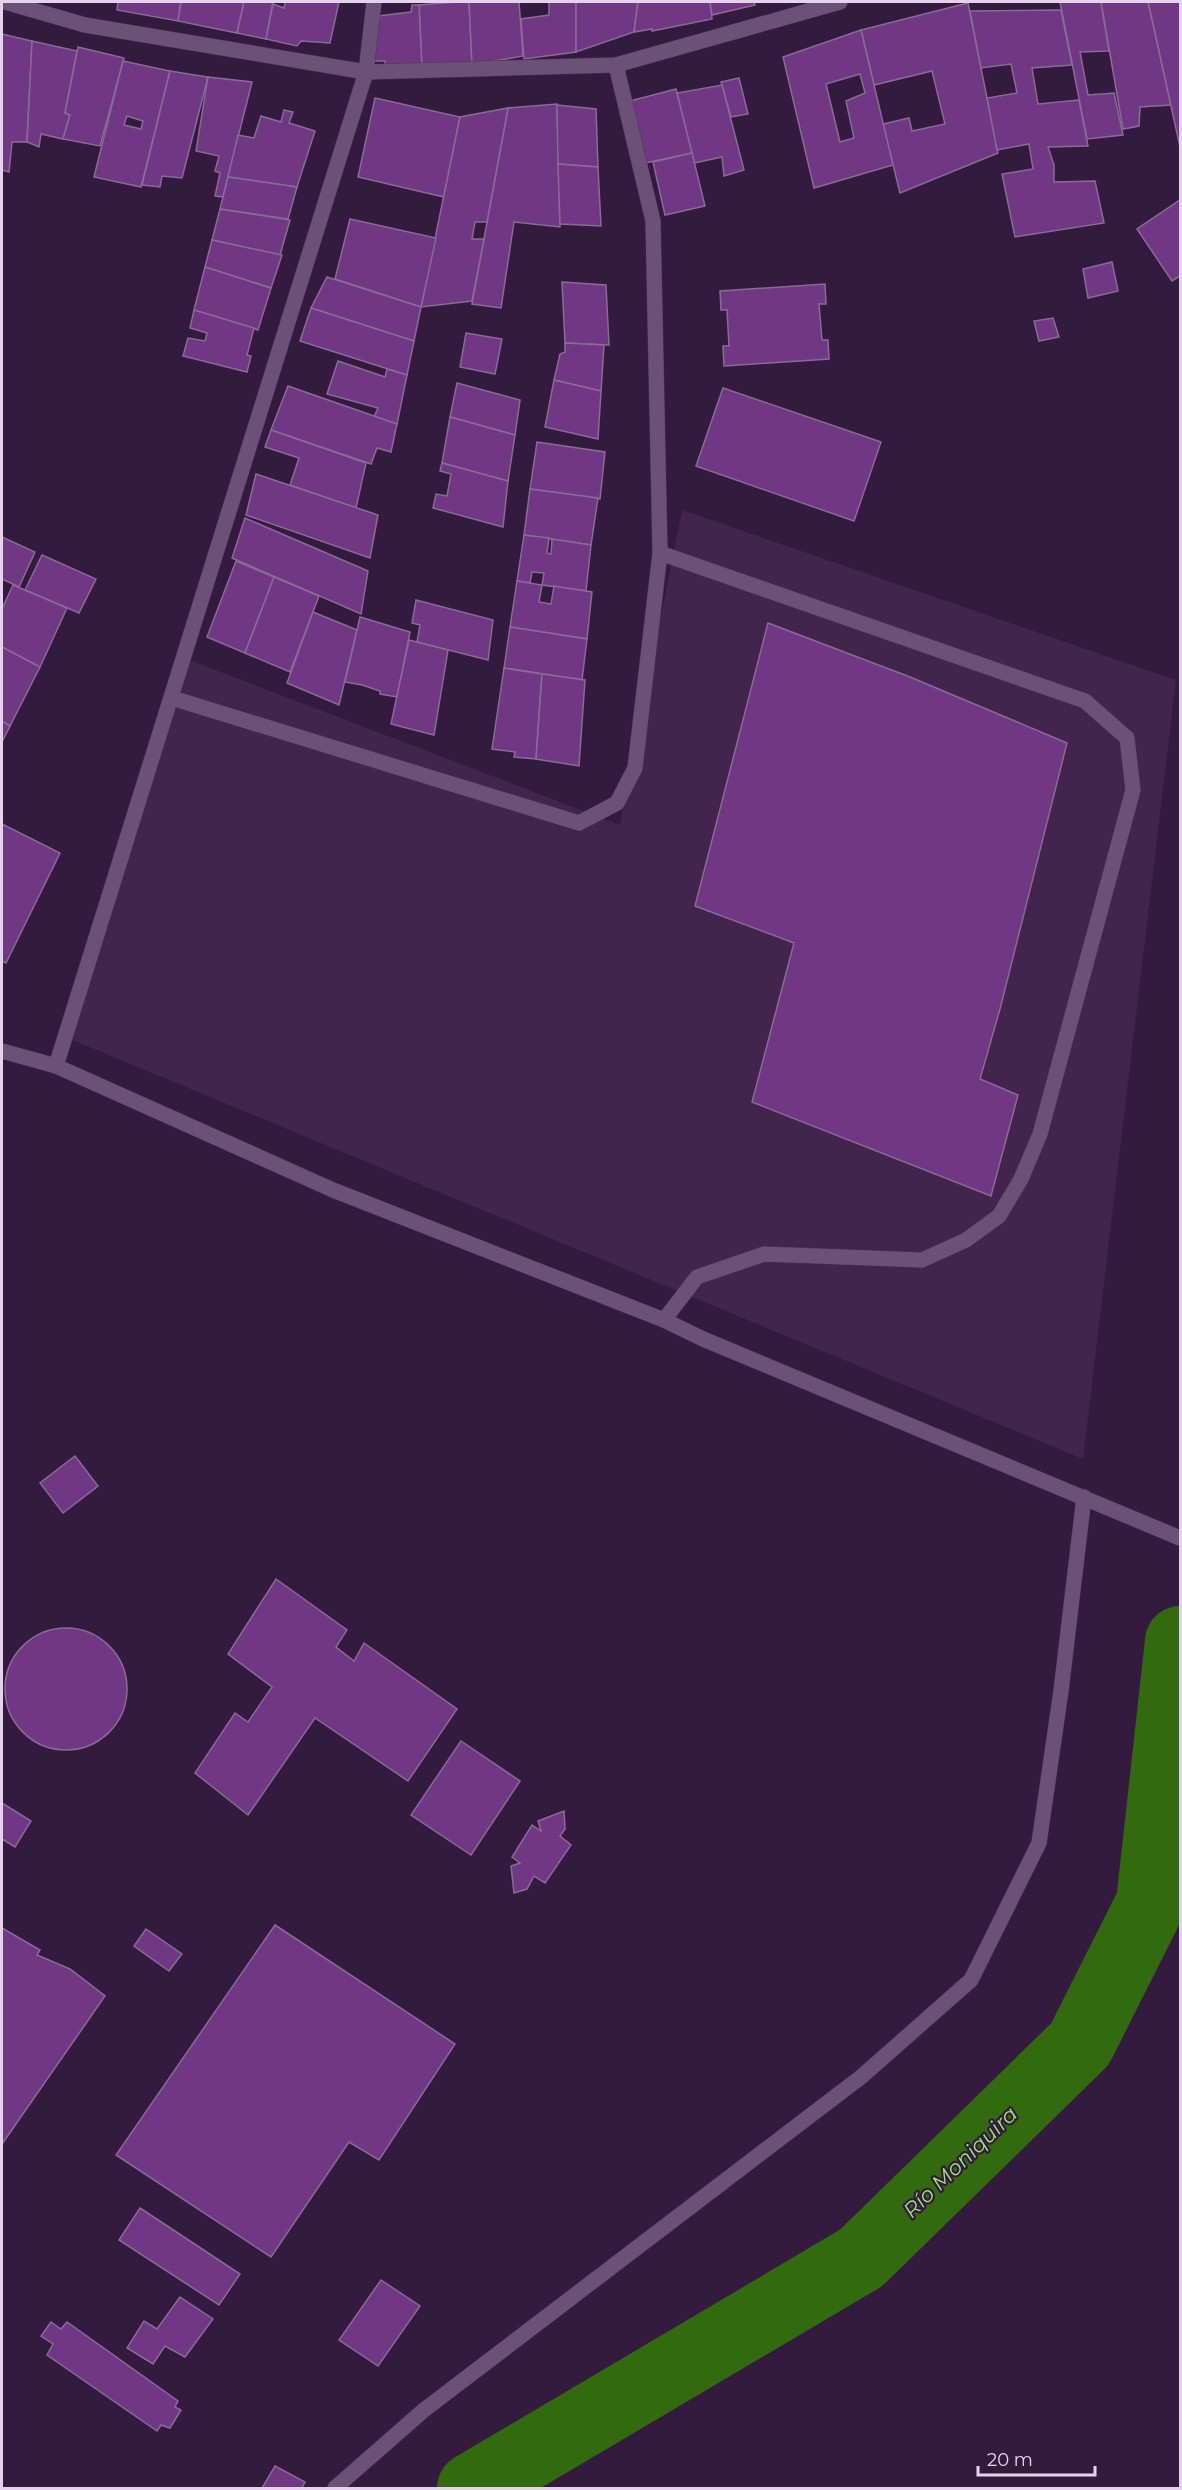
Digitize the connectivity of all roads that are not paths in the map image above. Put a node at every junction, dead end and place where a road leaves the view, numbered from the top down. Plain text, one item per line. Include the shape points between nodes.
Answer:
1 (5, 2) edge
2 (374, 2) edge
3 (840, 2) edge
4 (616, 65) junction
5 (366, 72) junction
6 (660, 553) junction
7 (172, 698) junction
8 (2, 1052) edge
9 (56, 1066) junction
10 (664, 1320) junction
11 (1084, 1497) junction
12 (1180, 1538) edge
13 (335, 2488) edge

1 - 5 street via 85,26
2 - 5 street
3 - 4 street
4 - 5 street
4 - 6 street via 653,221
5 - 7 street
6 - 7 street via 635,768 617,804 579,823
6 - 10 street via 1085,701 1126,738 1133,790 1040,1134 1021,1179 999,1216 966,1240 922,1260 764,1254 697,1277
7 - 9 street
8 - 9 street
9 - 10 street via 333,1190
10 - 11 street
11 - 12 street
11 - 13 street via 1039,1842 971,1980 861,2077 424,2410

